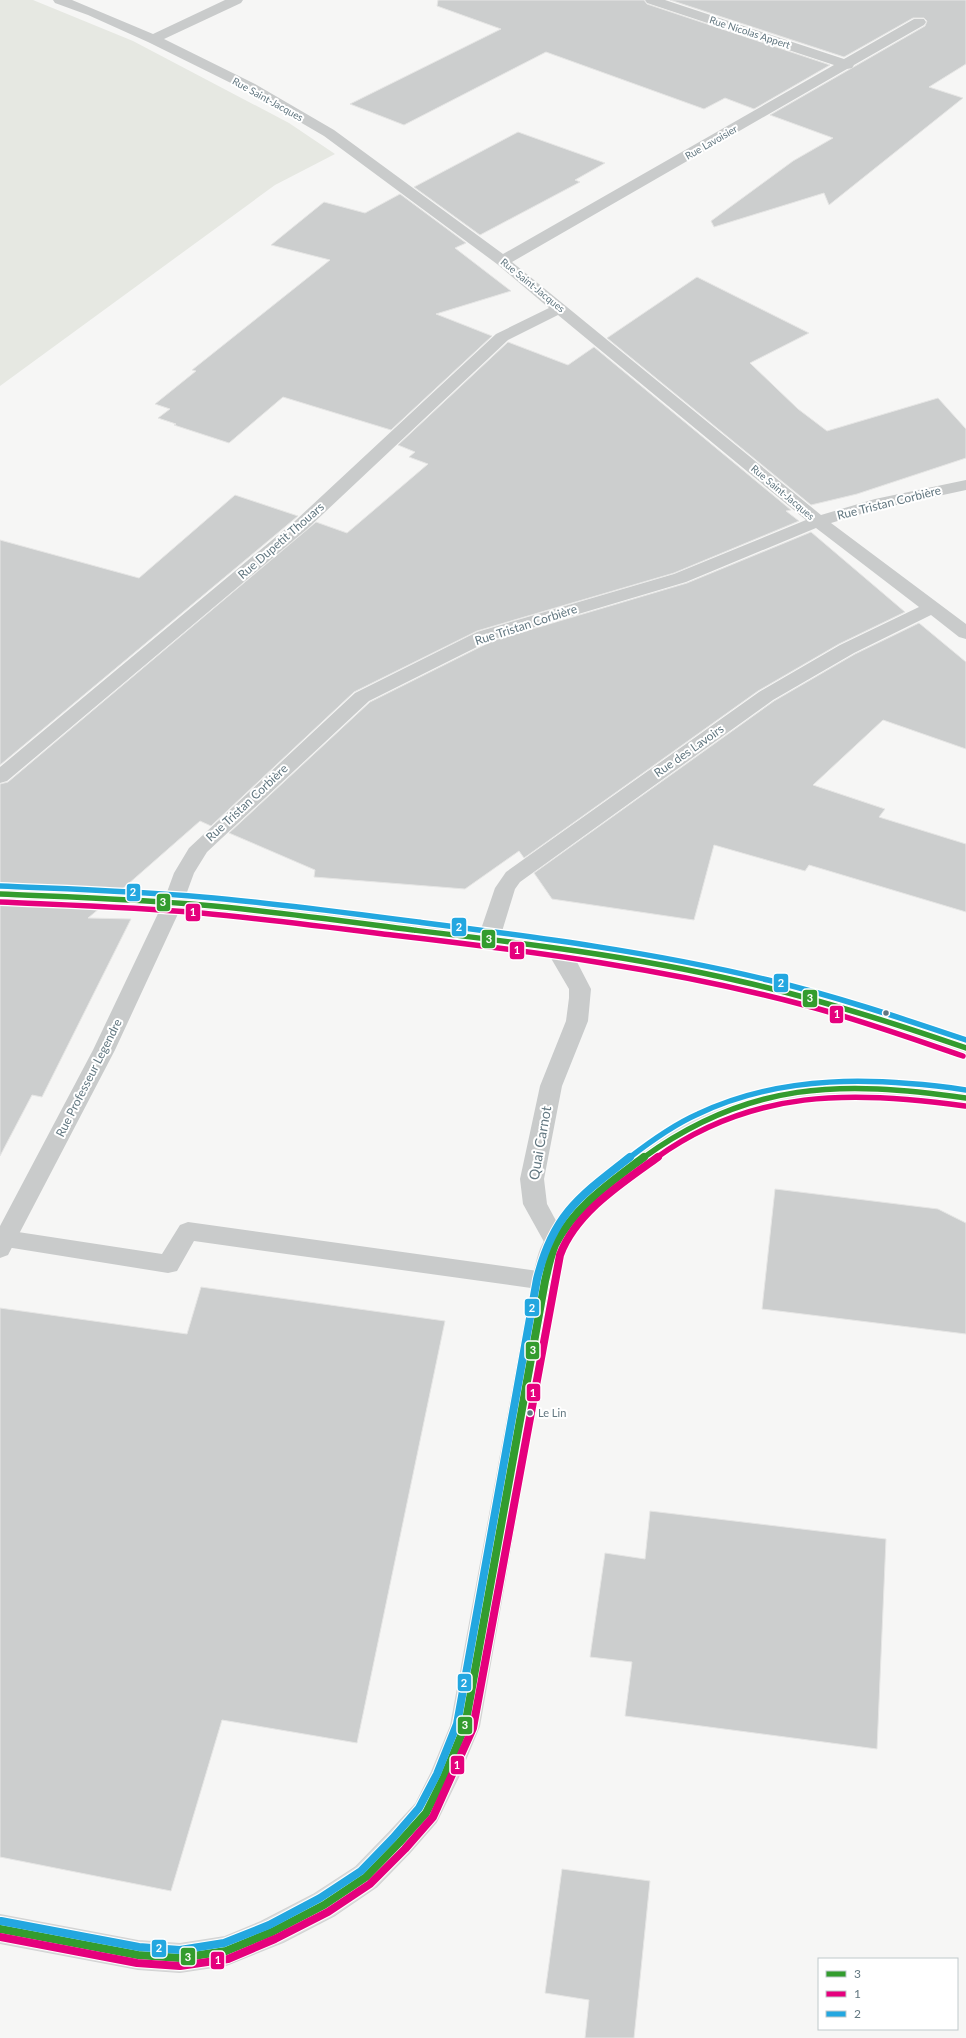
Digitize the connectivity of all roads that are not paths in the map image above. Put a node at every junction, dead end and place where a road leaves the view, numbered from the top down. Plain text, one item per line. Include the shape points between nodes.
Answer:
1 (60, 0) edge
2 (236, 0) edge
3 (652, 0) edge
4 (919, 22) dead end
5 (153, 39) junction
6 (847, 65) junction
7 (502, 261) junction
8 (561, 308) junction
9 (966, 485) edge
10 (818, 520) junction
11 (931, 608) junction
12 (966, 633) edge
13 (0, 777) edge
14 (0, 894) edge
15 (173, 903) junction
16 (489, 938) junction
17 (556, 948) junction
18 (966, 1048) edge
19 (966, 1098) edge
20 (556, 1243) junction
21 (3, 1244) edge
22 (545, 1281) junction
23 (0, 1929) edge

1 - 5 street, Rue Saint-Jacques
2 - 5 street
3 - 6 street, Rue Nicolas Appert
4 - 6 street, Rue Lavoisier
5 - 7 street, Rue Saint-Jacques via 250,87 329,133
6 - 7 street, Rue Lavoisier
7 - 8 street, Rue Saint-Jacques
8 - 10 street, Rue Saint-Jacques
8 - 13 street, Rue Dupetit Thouars via 502,337 301,525
9 - 10 street, Rue Tristan Corbière via 875,504
10 - 11 street, Rue Saint-Jacques
10 - 15 street, Rue Tristan Corbière via 680,578 484,636 362,697 199,848 184,873
11 - 12 street, Rue Saint-Jacques
11 - 16 street, Rue des Lavoirs via 847,649 766,696 513,877 503,893
14 - 15 main road
15 - 16 main road
15 - 21 street, Rue Professeur Legendre via 104,1050
16 - 17 main road
17 - 18 main road via 673,967 783,991
17 - 20 street, Quai Carnot via 580,989 580,998 577,1021 550,1086 532,1180 535,1204
19 - 20 main road via 886,1088 826,1090 792,1094 724,1112 681,1133 623,1173 594,1197 572,1220
20 - 22 main road
21 - 22 street via 168,1264 188,1231
22 - 23 main road via 465,1726 426,1813 366,1877 324,1905 272,1932 226,1950 180,1958 138,1955

